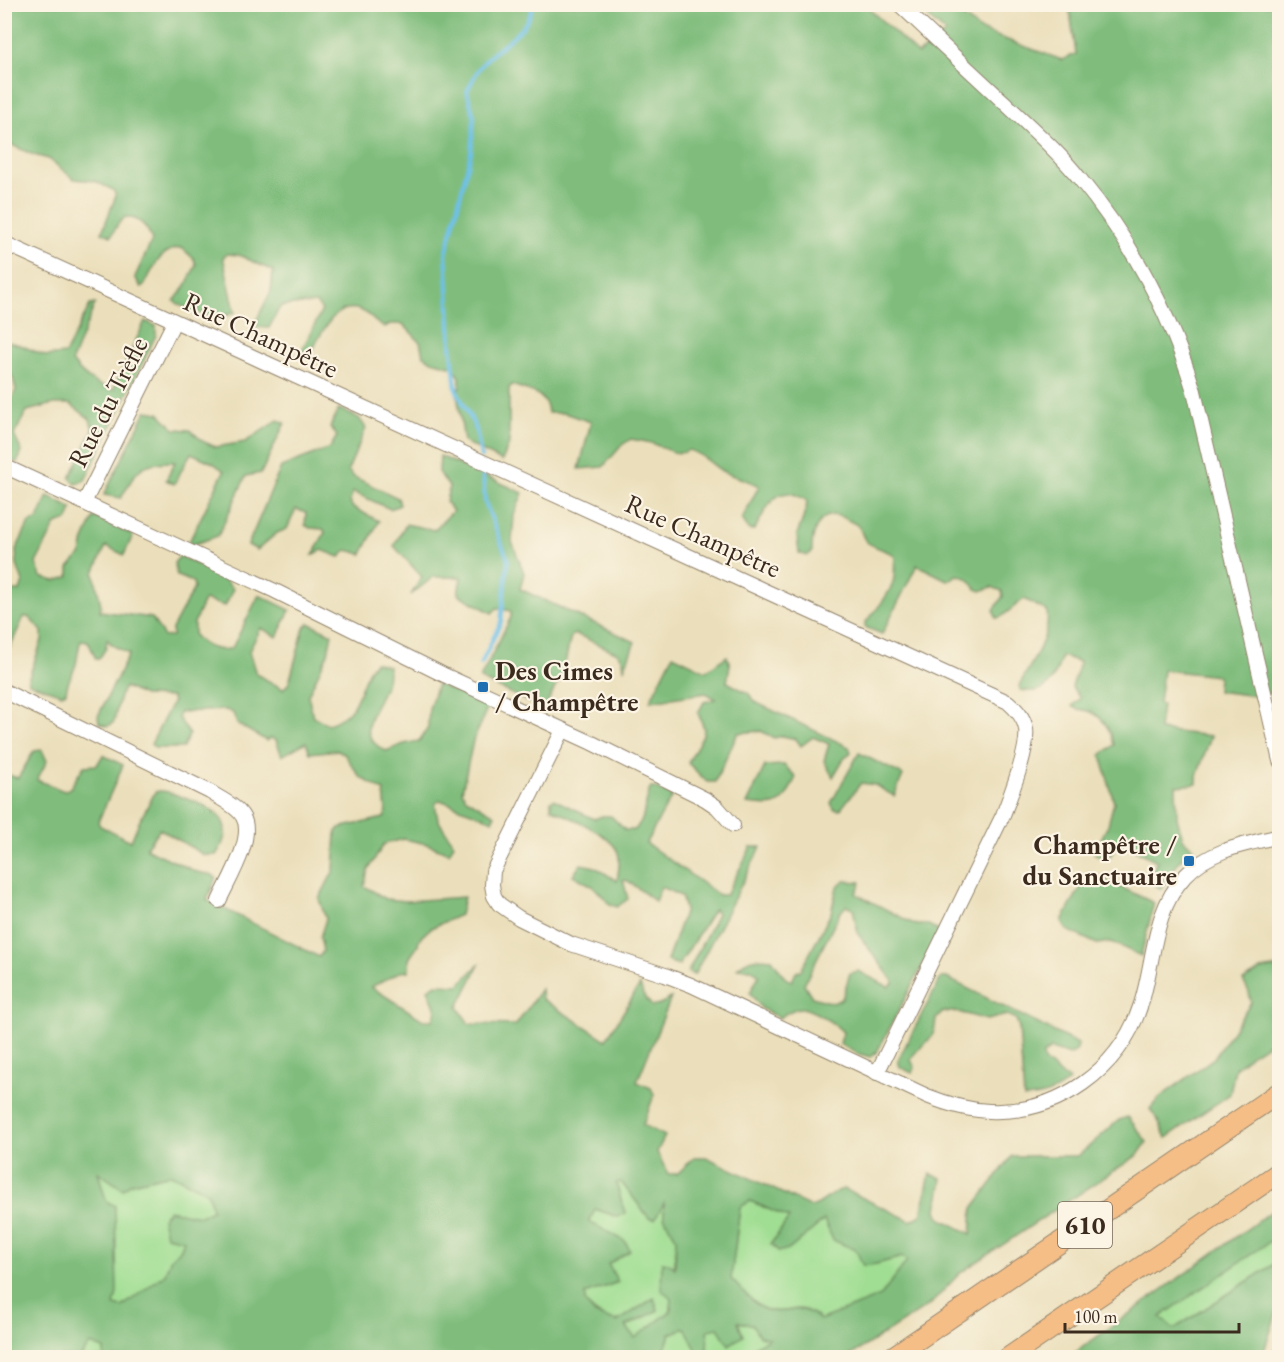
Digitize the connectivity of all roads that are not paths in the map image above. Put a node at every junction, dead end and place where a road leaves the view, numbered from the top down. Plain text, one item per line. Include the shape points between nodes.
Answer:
1 (899, 4) edge
2 (4, 243) edge
3 (174, 321) junction
4 (4, 466) edge
5 (84, 503) junction
6 (4, 691) edge
7 (563, 730) junction
8 (1280, 761) edge
9 (733, 825) dead end
10 (1280, 836) edge
11 (219, 901) dead end
12 (877, 1073) junction
13 (1280, 1092) edge
14 (1280, 1172) edge
15 (891, 1358) edge
16 (1008, 1358) edge

1 - 8 street via 1068,165 1126,242 1154,292 1177,342 1196,401
2 - 3 street, Rue Champêtre
3 - 5 street, Rue du Trèfle
3 - 12 street, Rue Champêtre via 1008,702 1016,709 1026,728 1026,737 1004,815
4 - 5 street
5 - 7 street
6 - 11 street via 210,792 238,810 246,834
7 - 9 street via 705,799
7 - 12 street via 493,871 492,885 499,904 560,939 685,982
10 - 12 street via 1215,855 1194,867 1181,881 1160,916 1145,990 1127,1035 1095,1074 1068,1094 1020,1110 987,1111 940,1101
13 - 15 highway, 610
14 - 16 highway, 610

